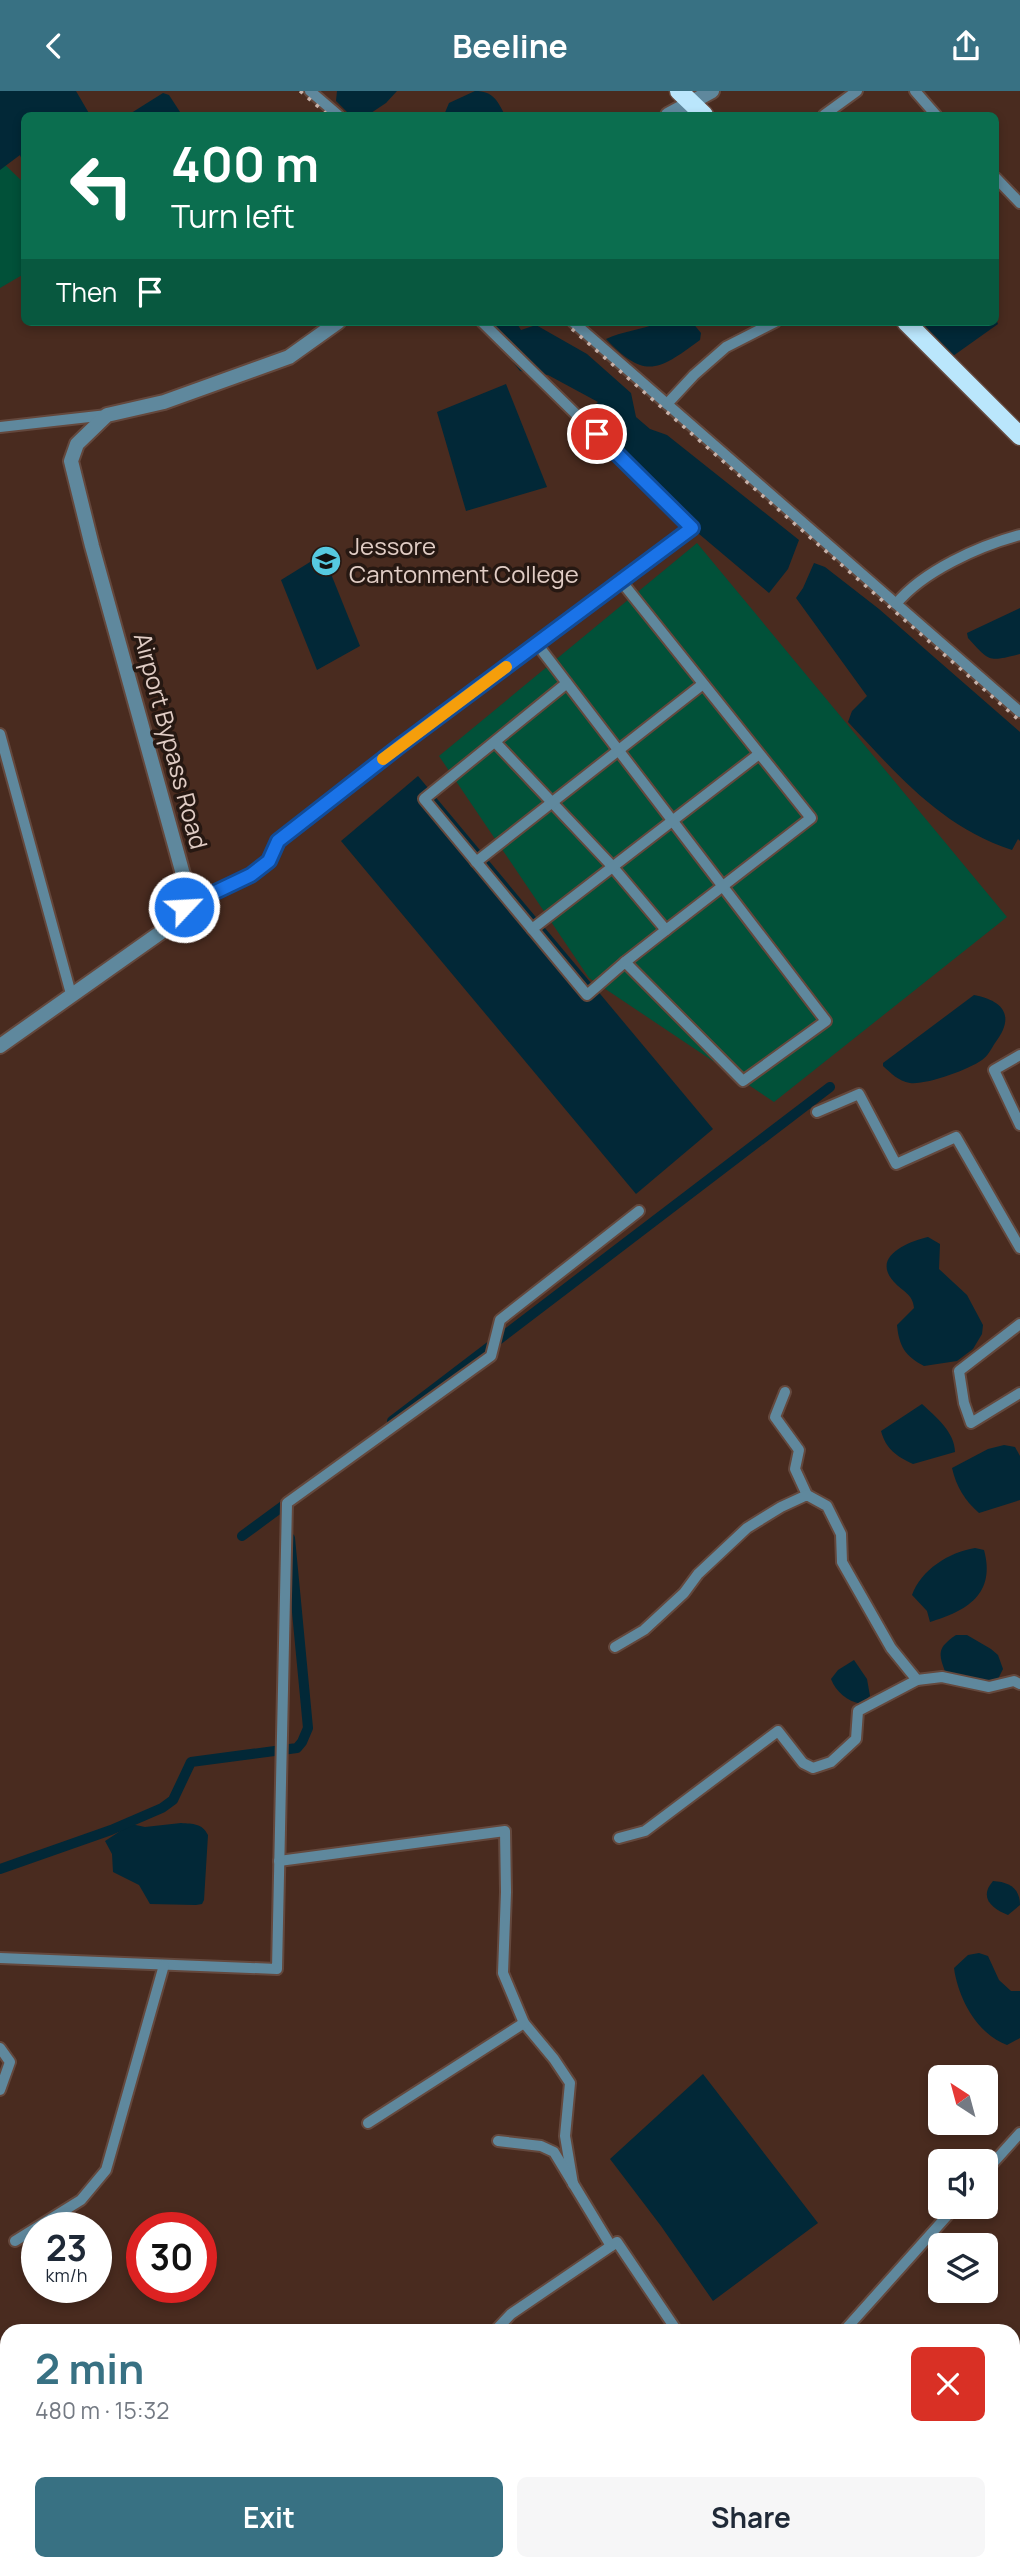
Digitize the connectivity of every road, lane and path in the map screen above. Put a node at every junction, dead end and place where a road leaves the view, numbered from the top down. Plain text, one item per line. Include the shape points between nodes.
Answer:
1 (310, 91) edge
2 (712, 91) edge
3 (857, 91) edge
4 (915, 91) edge
5 (691, 103) edge
6 (334, 112) edge
7 (674, 112) edge
8 (828, 112) edge
9 (928, 112) edge
10 (999, 181) edge
11 (1020, 203) edge
12 (332, 326) edge
13 (486, 326) edge
14 (578, 326) edge
15 (767, 326) edge
16 (910, 326) edge
17 (667, 404) junction
18 (107, 415) junction
19 (0, 427) edge
20 (1020, 436) edge
21 (1020, 535) edge
22 (621, 581) junction
23 (896, 604) junction
24 (537, 644) junction
25 (567, 683) junction
26 (703, 684) junction
27 (1020, 712) edge
28 (0, 734) edge
29 (495, 742) junction
30 (618, 750) junction
31 (759, 754) junction
32 (552, 803) junction
33 (673, 821) junction
34 (476, 862) junction
35 (612, 866) junction
36 (723, 887) junction
37 (184, 907) junction
38 (532, 929) junction
39 (666, 930) junction
40 (625, 962) junction
41 (71, 994) junction
42 (0, 1046) edge
43 (1020, 1055) edge
44 (817, 1112) dead end
45 (1020, 1125) edge
46 (639, 1211) dead end
47 (1020, 1248) edge
48 (1020, 1324) edge
49 (785, 1392) dead end
50 (1020, 1393) edge
51 (807, 1495) junction
52 (615, 1647) dead end
53 (917, 1680) junction
54 (1020, 1684) edge
55 (619, 1838) dead end
56 (279, 1861) junction
57 (0, 1958) edge
58 (164, 1965) junction
59 (524, 2023) junction
60 (0, 2048) edge
61 (0, 2090) edge
62 (368, 2123) dead end
63 (1020, 2133) edge
64 (498, 2141) dead end
65 (998, 2158) edge
66 (573, 2184) junction
67 (943, 2219) edge
68 (15, 2241) dead end
69 (611, 2246) junction
70 (502, 2324) edge
71 (672, 2324) edge
72 (850, 2324) edge

1 - 6 street
2 - 5 street
3 - 8 street
4 - 9 street
5 - 7 street
10 - 11 street
12 - 18 street via 289,357 164,402
13 - 22 street via 692,528
14 - 17 street
15 - 17 street via 726,347
16 - 20 highway
17 - 23 street
18 - 19 street
18 - 37 street, Airport Bypass Road via 77,444 71,461 184,878
21 - 23 street via 979,548 921,579
22 - 24 street
22 - 26 street
23 - 27 street
24 - 25 street
24 - 37 street via 278,841 269,861 251,875
25 - 29 street
25 - 30 street
26 - 30 street
26 - 31 street
28 - 41 street
29 - 32 street
29 - 34 street via 424,799
30 - 32 street
30 - 33 street
31 - 33 street
31 - 36 street via 811,818
32 - 34 street
32 - 35 street
33 - 35 street
33 - 36 street
34 - 38 street
35 - 38 street
35 - 39 street
36 - 39 street
36 - 40 street via 826,1021 743,1081
37 - 41 street via 174,923
38 - 40 street via 587,995
39 - 40 street
41 - 42 street
43 - 45 street via 994,1070
44 - 47 street via 859,1094 897,1164 956,1137
46 - 56 street via 500,1320 491,1356 286,1503
48 - 50 street via 959,1371 971,1423
49 - 51 street via 775,1417 799,1450 794,1469
51 - 52 street via 747,1528 644,1630
51 - 53 street via 827,1506 841,1534 842,1562 891,1648
53 - 54 street via 942,1677 989,1687 1014,1681
53 - 55 street via 858,1711 856,1739 831,1762 813,1768 803,1763 778,1731 645,1832
56 - 58 street via 277,1969
56 - 59 street via 505,1831 503,1973
57 - 58 street
58 - 68 street via 106,2170 81,2200
59 - 62 street
59 - 66 street via 570,2083 565,2136
60 - 61 street via 10,2063
63 - 65 street
64 - 66 street via 541,2146 554,2153
66 - 69 street
67 - 72 street
69 - 70 street
69 - 71 street via 617,2242

